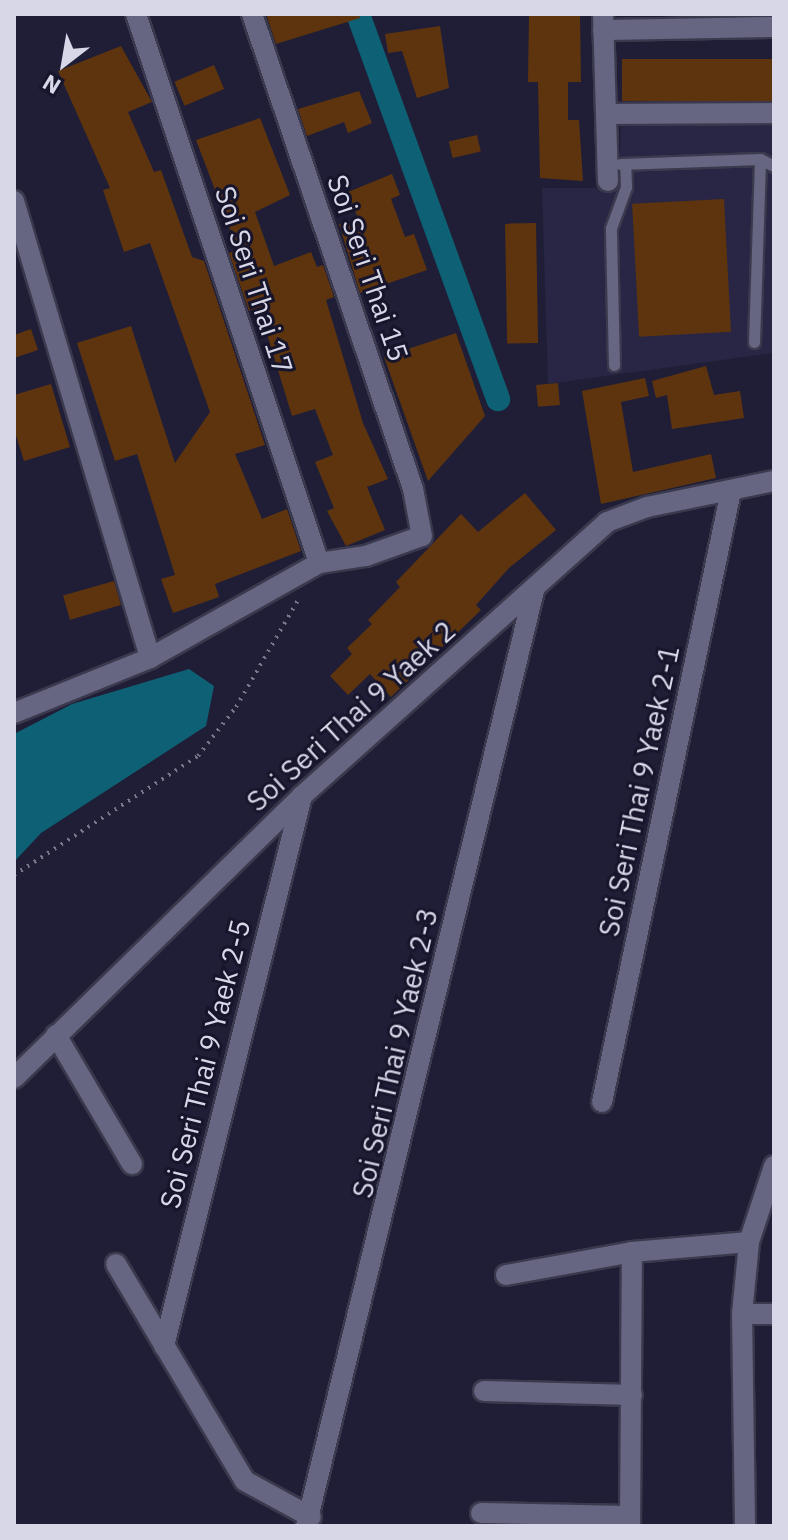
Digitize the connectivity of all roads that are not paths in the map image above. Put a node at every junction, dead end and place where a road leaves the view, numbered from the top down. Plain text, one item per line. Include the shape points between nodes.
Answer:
1 (136, 14) edge
2 (252, 14) edge
3 (603, 22) edge
4 (774, 27) edge
5 (774, 113) edge
6 (608, 114) junction
7 (760, 159) junction
8 (774, 166) edge
9 (613, 170) junction
10 (14, 201) edge
11 (754, 342) dead end
12 (614, 365) dead end
13 (774, 481) edge
14 (731, 491) junction
15 (319, 563) junction
16 (534, 591) junction
17 (150, 658) junction
18 (14, 713) edge
19 (302, 796) junction
20 (56, 1035) junction
21 (14, 1078) edge
22 (602, 1102) dead end
23 (132, 1164) dead end
24 (774, 1166) edge
25 (749, 1242) junction
26 (632, 1252) junction
27 (116, 1264) dead end
28 (506, 1275) dead end
29 (742, 1314) junction
30 (774, 1314) edge
31 (164, 1346) junction
32 (484, 1391) dead end
33 (632, 1395) junction
34 (481, 1513) dead end
35 (309, 1521) edge
36 (630, 1521) edge
37 (745, 1526) edge

1 - 15 street, Soi Seri Thai 17
2 - 15 street, Soi Seri Thai 15 via 423,526 418,540
3 - 4 street
3 - 6 street
5 - 6 street
6 - 9 street
7 - 8 lane
7 - 9 lane
7 - 11 lane
9 - 12 lane via 626,187 611,228
10 - 17 street
13 - 14 street, Soi Seri Thai 9 Yaek 2
14 - 16 street, Soi Seri Thai 9 Yaek 2 via 647,507 607,522
14 - 22 street, Soi Seri Thai 9 Yaek 2-1
15 - 17 street
16 - 19 street, Soi Seri Thai 9 Yaek 2
16 - 35 street, Soi Seri Thai 9 Yaek 2-3
17 - 18 street
19 - 20 street, Soi Seri Thai 9 Yaek 2
19 - 31 street, Soi Seri Thai 9 Yaek 2-5
20 - 21 street, Soi Seri Thai 9 Yaek 2
20 - 23 street
24 - 25 street
25 - 26 street
25 - 29 street
26 - 28 street
26 - 33 street
27 - 31 street
29 - 30 street
29 - 37 street
31 - 35 street via 245,1481
32 - 33 street
33 - 36 street
34 - 36 street

